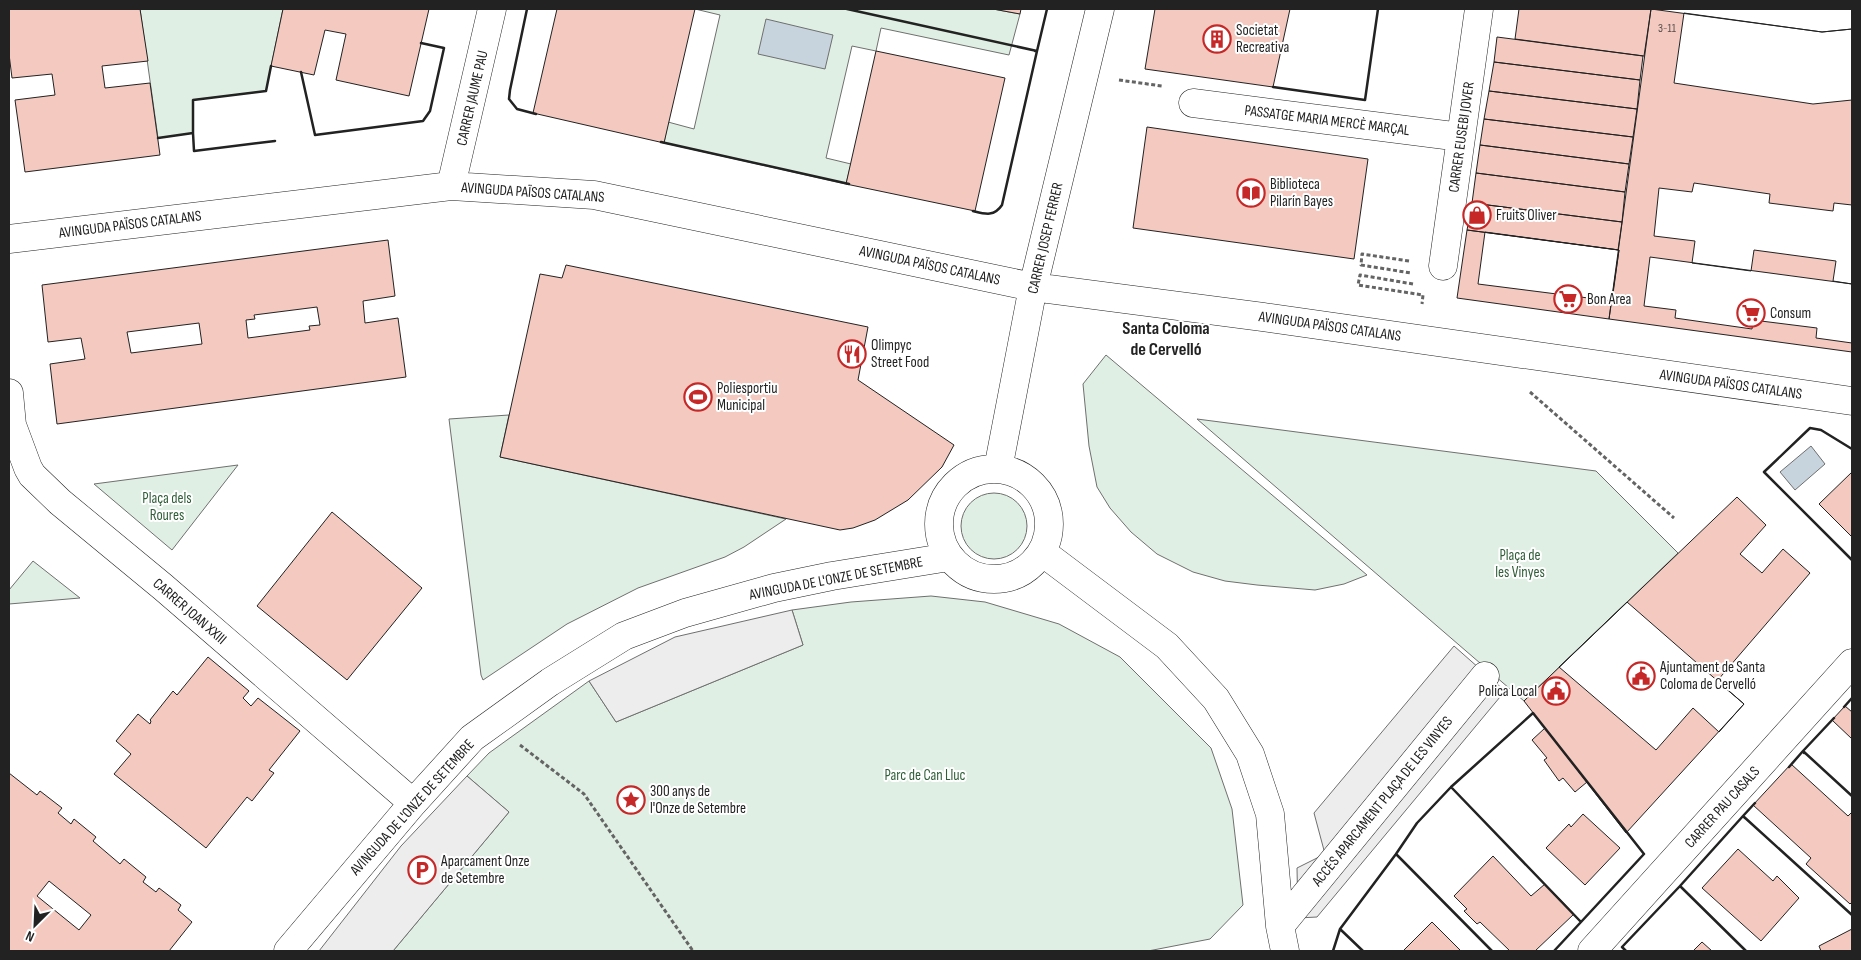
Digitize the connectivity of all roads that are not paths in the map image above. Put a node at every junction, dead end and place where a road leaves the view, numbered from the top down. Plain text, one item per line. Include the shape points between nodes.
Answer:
1 (492, 9) edge
2 (1100, 9) edge
3 (1479, 9) edge
4 (1193, 103) road end
5 (1461, 137) junction
6 (451, 186) junction
7 (9, 239) edge
8 (1443, 266) road end
9 (1032, 287) junction
10 (9, 393) edge
11 (1852, 402) edge
12 (998, 469) junction
13 (1042, 552) junction
14 (949, 557) junction
15 (1852, 663) edge
16 (1485, 676) dead end
17 (413, 803) junction
18 (1283, 945) edge
19 (288, 951) edge
20 (1592, 951) edge

1 - 6 street, CARRER JAUME PAU
2 - 9 street, CARRER JOSEP FERRER
3 - 5 street, CARRER EUSEBI JOVER
4 - 5 street, PASSATGE MARIA MERCÈ MARÇAL
5 - 8 street, CARRER EUSEBI JOVER
6 - 7 street, AVINGUDA PAÏSOS CATALANS
6 - 9 street, AVINGUDA PAÏSOS CATALANS via 594,195
9 - 11 street, AVINGUDA PAÏSOS CATALANS via 1264,317
9 - 12 street, CARRER JOSEP FERRER
10 - 17 street, CARRER JOAN XXIII via 12,426 32,476
12 - 13 street via 1016,473 1032,484 1043,498 1049,516 1049,535
12 - 14 street via 980,471 964,478 942,505 939,522 941,540
13 - 14 street via 1015,576 997,579 979,577 962,570
13 - 18 street via 1167,646 1216,699 1250,754 1270,814
14 - 17 street, AVINGUDA DE L'ONZE DE SETEMBRE via 774,588 686,613 624,636 550,682 472,738
15 - 20 street, CARRER PAU CASALS
16 - 18 street, ACCÉS APARCAMENT PLAÇA DE LES VINYES
17 - 19 street, AVINGUDA DE L'ONZE DE SETEMBRE

